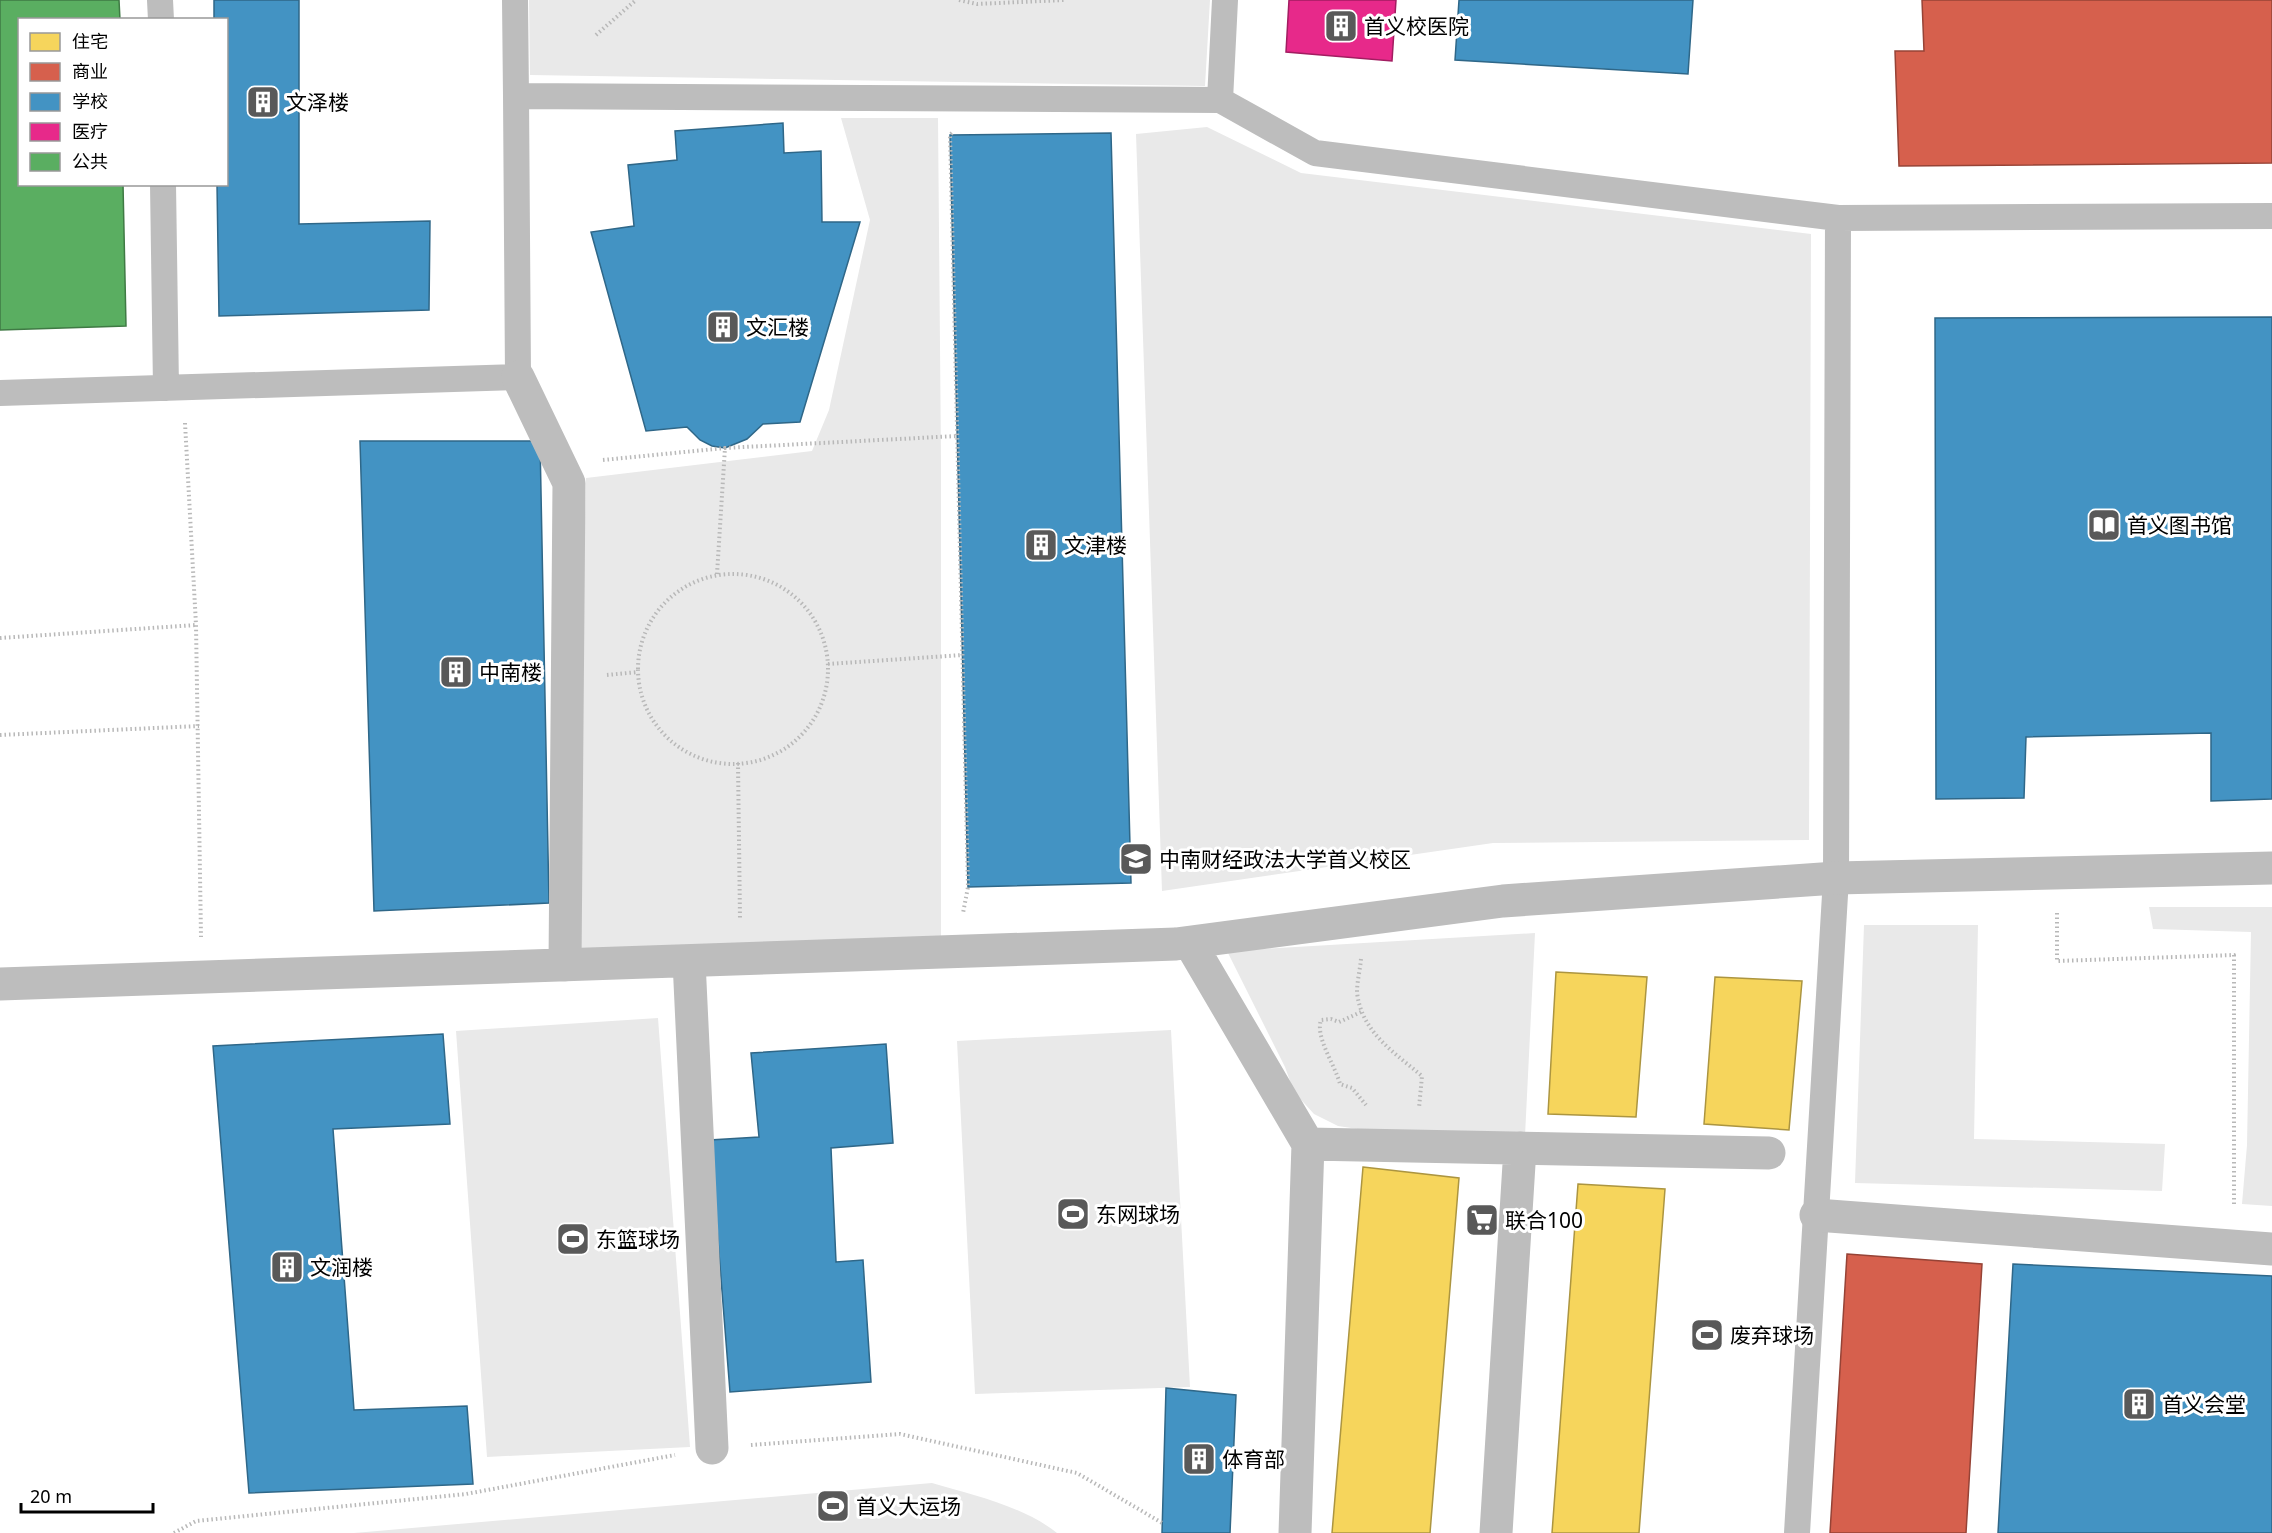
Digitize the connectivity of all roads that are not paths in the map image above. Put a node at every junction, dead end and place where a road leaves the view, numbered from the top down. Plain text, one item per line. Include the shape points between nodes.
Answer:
1 (160, 0) edge
2 (514, 0) edge
3 (1225, 0) edge
4 (161, 18) edge
5 (516, 96) junction
6 (1220, 100) junction
7 (163, 186) edge
8 (2272, 216) edge
9 (1838, 218) junction
10 (518, 377) junction
11 (175, 388) junction
12 (0, 393) edge
13 (2272, 868) edge
14 (1836, 878) junction
15 (1190, 943) junction
16 (689, 961) junction
17 (565, 965) junction
18 (0, 984) edge
19 (1308, 1144) junction
20 (1520, 1148) junction
21 (1769, 1153) dead end
22 (1816, 1215) junction
23 (2272, 1248) edge
24 (712, 1448) road end
25 (1295, 1533) edge
26 (1496, 1533) edge
27 (1797, 1533) edge

1 - 4 lane
2 - 5 lane
3 - 6 lane
5 - 6 lane
5 - 10 lane
6 - 9 lane via 1315,153
7 - 11 lane
8 - 9 lane
9 - 14 lane
10 - 11 lane
10 - 17 street via 569,483
11 - 12 lane
13 - 14 street
14 - 15 street via 1503,901
14 - 22 lane
15 - 16 street
15 - 19 street
16 - 17 street
16 - 24 street
17 - 18 street
19 - 20 street
19 - 25 street
20 - 21 street
20 - 26 street
22 - 23 street
22 - 27 lane

